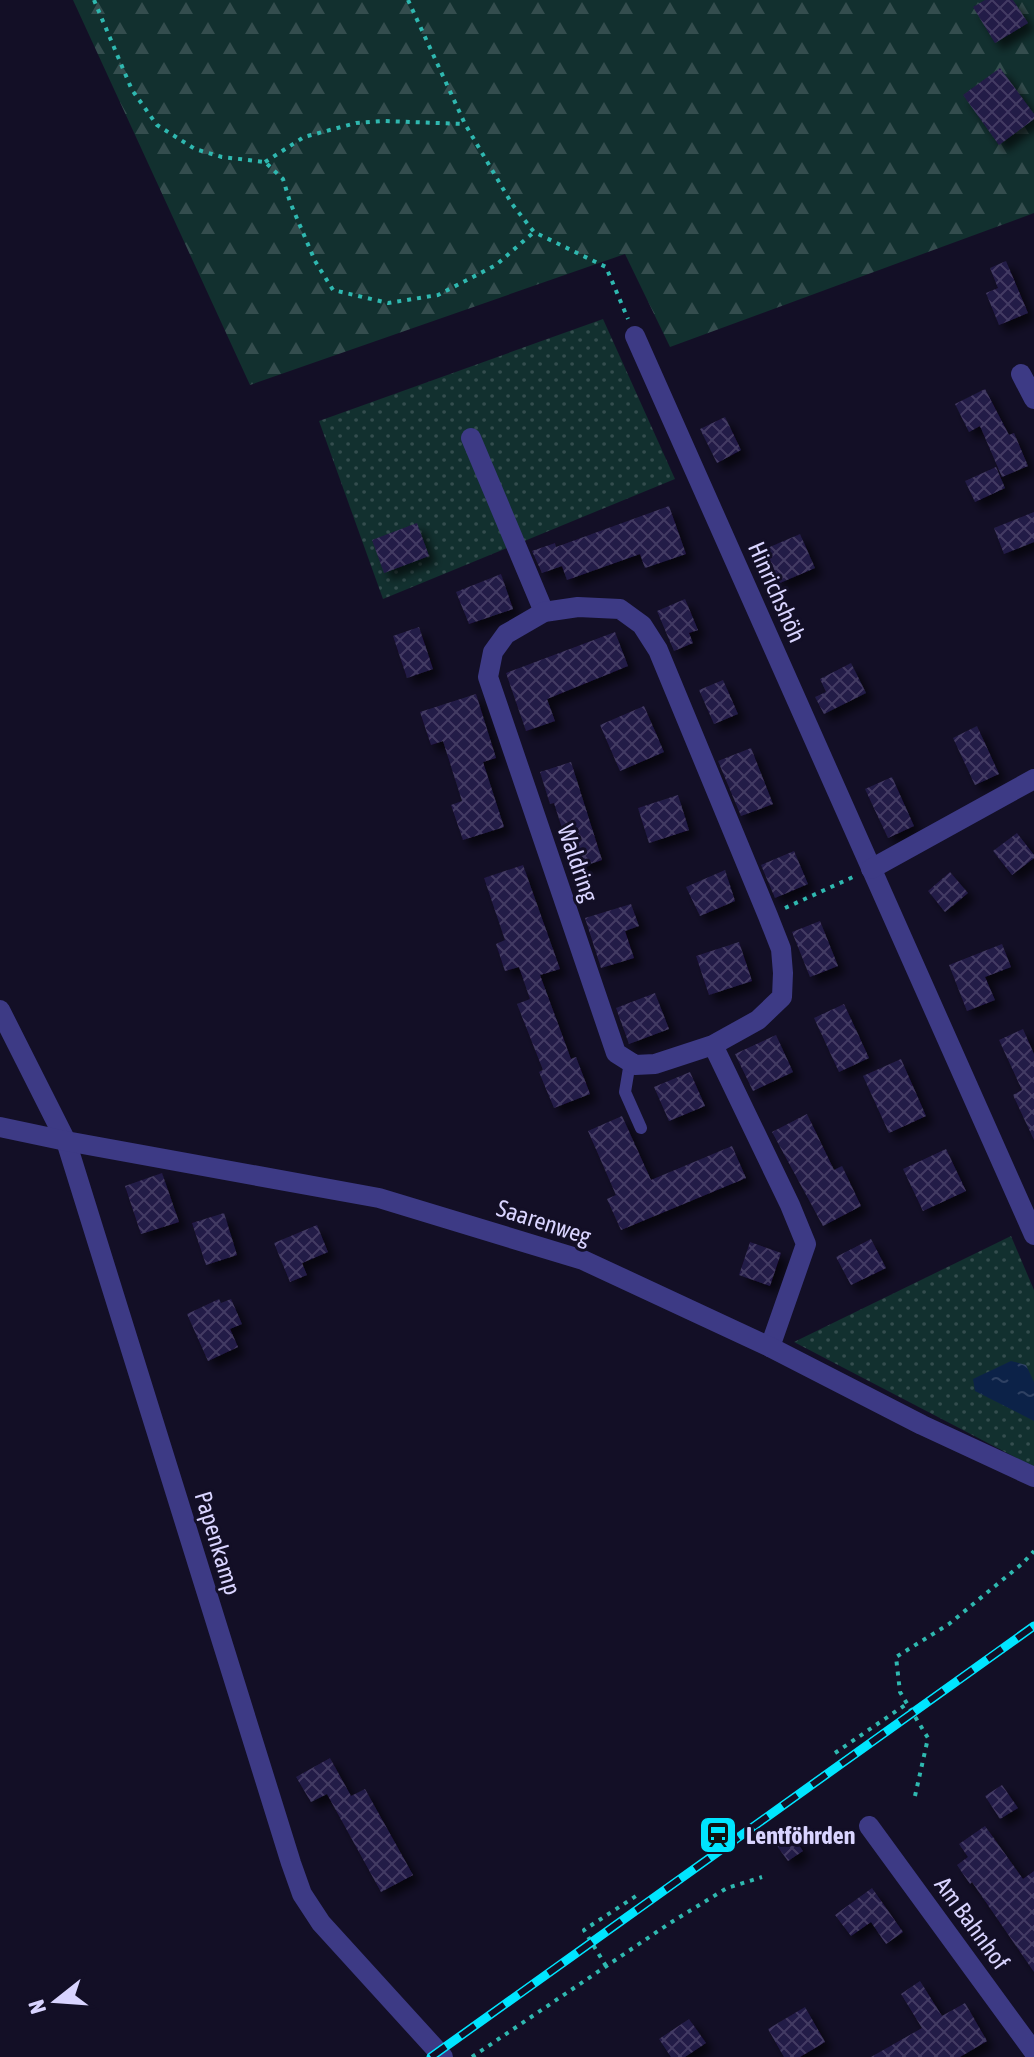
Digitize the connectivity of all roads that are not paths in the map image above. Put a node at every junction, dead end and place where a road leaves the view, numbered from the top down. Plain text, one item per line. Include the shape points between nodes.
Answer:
1 (635, 336) road end
2 (1021, 374) dead end
3 (1034, 399) edge
4 (471, 438) dead end
5 (544, 612) junction
6 (1034, 779) edge
7 (871, 869) junction
8 (0, 1010) edge
9 (713, 1045) junction
10 (630, 1062) junction
11 (0, 1127) edge
12 (641, 1128) dead end
13 (66, 1141) junction
14 (1034, 1235) edge
15 (770, 1347) junction
16 (1034, 1477) edge
17 (869, 1826) dead end
18 (1034, 2052) edge
19 (443, 2057) edge

1 - 7 street, Hinrichshöh
2 - 3 street
4 - 5 street
5 - 9 street, Waldring via 620,609 642,625 658,650 781,949 782,997 758,1020
5 - 10 street, Waldring via 506,634 493,652 488,677 607,1031 616,1053
6 - 7 street
7 - 14 street, Hinrichshöh
8 - 13 street, Papenkamp
9 - 10 street, Waldring via 655,1064
9 - 15 street via 806,1244
10 - 12 lane via 625,1092
11 - 13 street, Saarenweg
13 - 15 street, Saarenweg via 379,1198 583,1260
13 - 19 street, Papenkamp via 302,1894 321,1923
15 - 16 street, Saarenweg
17 - 18 street, Am Bahnhof

